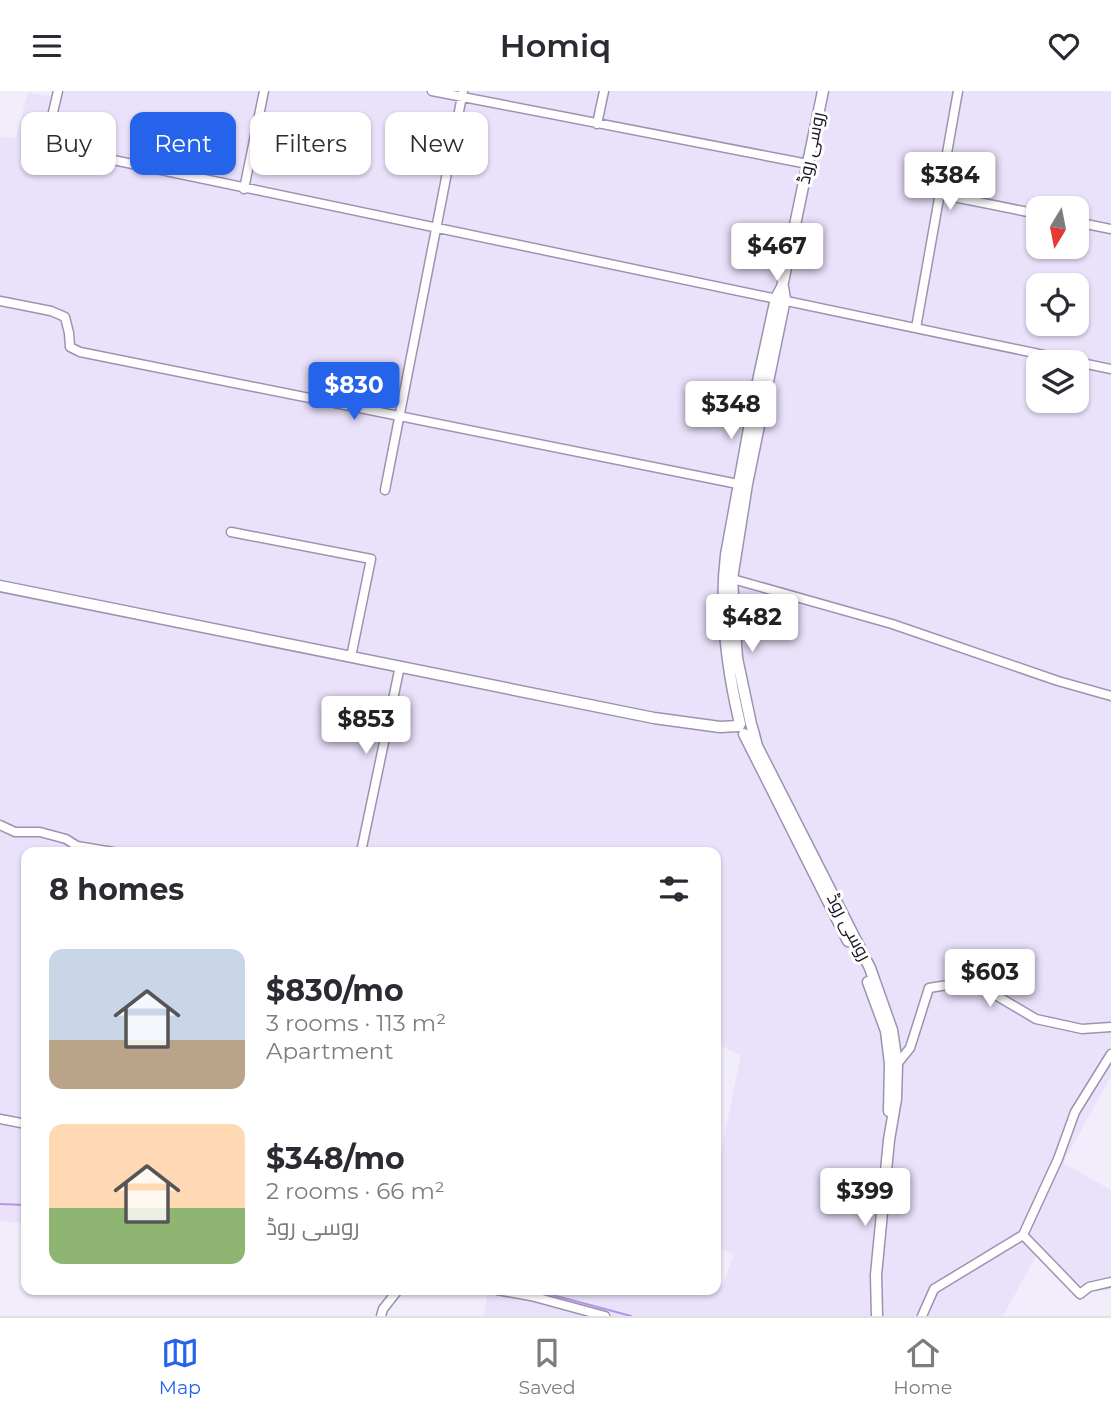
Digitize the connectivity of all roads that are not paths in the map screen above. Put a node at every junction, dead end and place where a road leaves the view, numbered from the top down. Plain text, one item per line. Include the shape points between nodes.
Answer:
1 (58, 91) edge
2 (264, 91) edge
3 (432, 91) edge
4 (604, 91) edge
5 (823, 91) edge
6 (958, 91) edge
7 (462, 94) edge
8 (53, 112) edge
9 (597, 124) junction
10 (116, 161) edge
11 (808, 164) junction
12 (244, 189) junction
13 (939, 194) junction
14 (1026, 212) edge
15 (1089, 225) edge
16 (436, 227) junction
17 (1111, 229) edge
18 (780, 298) junction
19 (0, 301) edge
20 (916, 328) junction
21 (1111, 369) edge
22 (399, 417) junction
23 (738, 484) junction
24 (385, 490) dead end
25 (231, 532) dead end
26 (728, 578) junction
27 (0, 586) edge
28 (351, 657) junction
29 (400, 666) junction
30 (1111, 696) edge
31 (745, 728) junction
32 (0, 825) edge
33 (83, 847) edge
34 (362, 847) edge
35 (1111, 1027) edge
36 (1111, 1054) edge
37 (897, 1064) junction
38 (0, 1119) edge
39 (21, 1123) edge
40 (889, 1140) junction
41 (1023, 1235) junction
42 (1111, 1282) edge
43 (394, 1295) edge
44 (526, 1295) edge
45 (381, 1316) edge
46 (605, 1316) edge
47 (877, 1316) edge
48 (922, 1316) edge

1 - 8 street
2 - 12 street
3 - 7 street
4 - 9 street
5 - 11 main road, روسی روڈ
6 - 13 street
7 - 9 street
7 - 16 street
9 - 11 street
10 - 12 street
11 - 18 main road, روسی روڈ
12 - 16 street
13 - 14 street
13 - 20 street
15 - 17 street
16 - 18 street
16 - 22 street
18 - 20 street
18 - 23 main road, روسی روڈ
18 - 26 main road, روسی روڈ
19 - 22 street via 65,317 70,347 80,352
20 - 21 street
22 - 23 street
22 - 24 street
23 - 26 main road, روسی روڈ
25 - 28 street via 371,559
26 - 30 street via 892,624
26 - 31 main road, روسی روڈ
27 - 28 main road
28 - 29 main road
29 - 31 main road via 654,718
29 - 34 street
31 - 37 main road, روسی روڈ via 870,968 892,1030
31 - 40 main road, روسی روڈ via 864,971 886,1031
32 - 33 street
35 - 37 street via 1082,1029 1036,1019 987,990 960,983 929,988 910,1048
36 - 41 street via 1075,1112
37 - 40 main road, روسی روڈ
38 - 39 street
40 - 47 main road, روسی روڈ via 876,1275
41 - 42 street via 1080,1294
41 - 48 street via 933,1289
43 - 45 street
44 - 46 street

